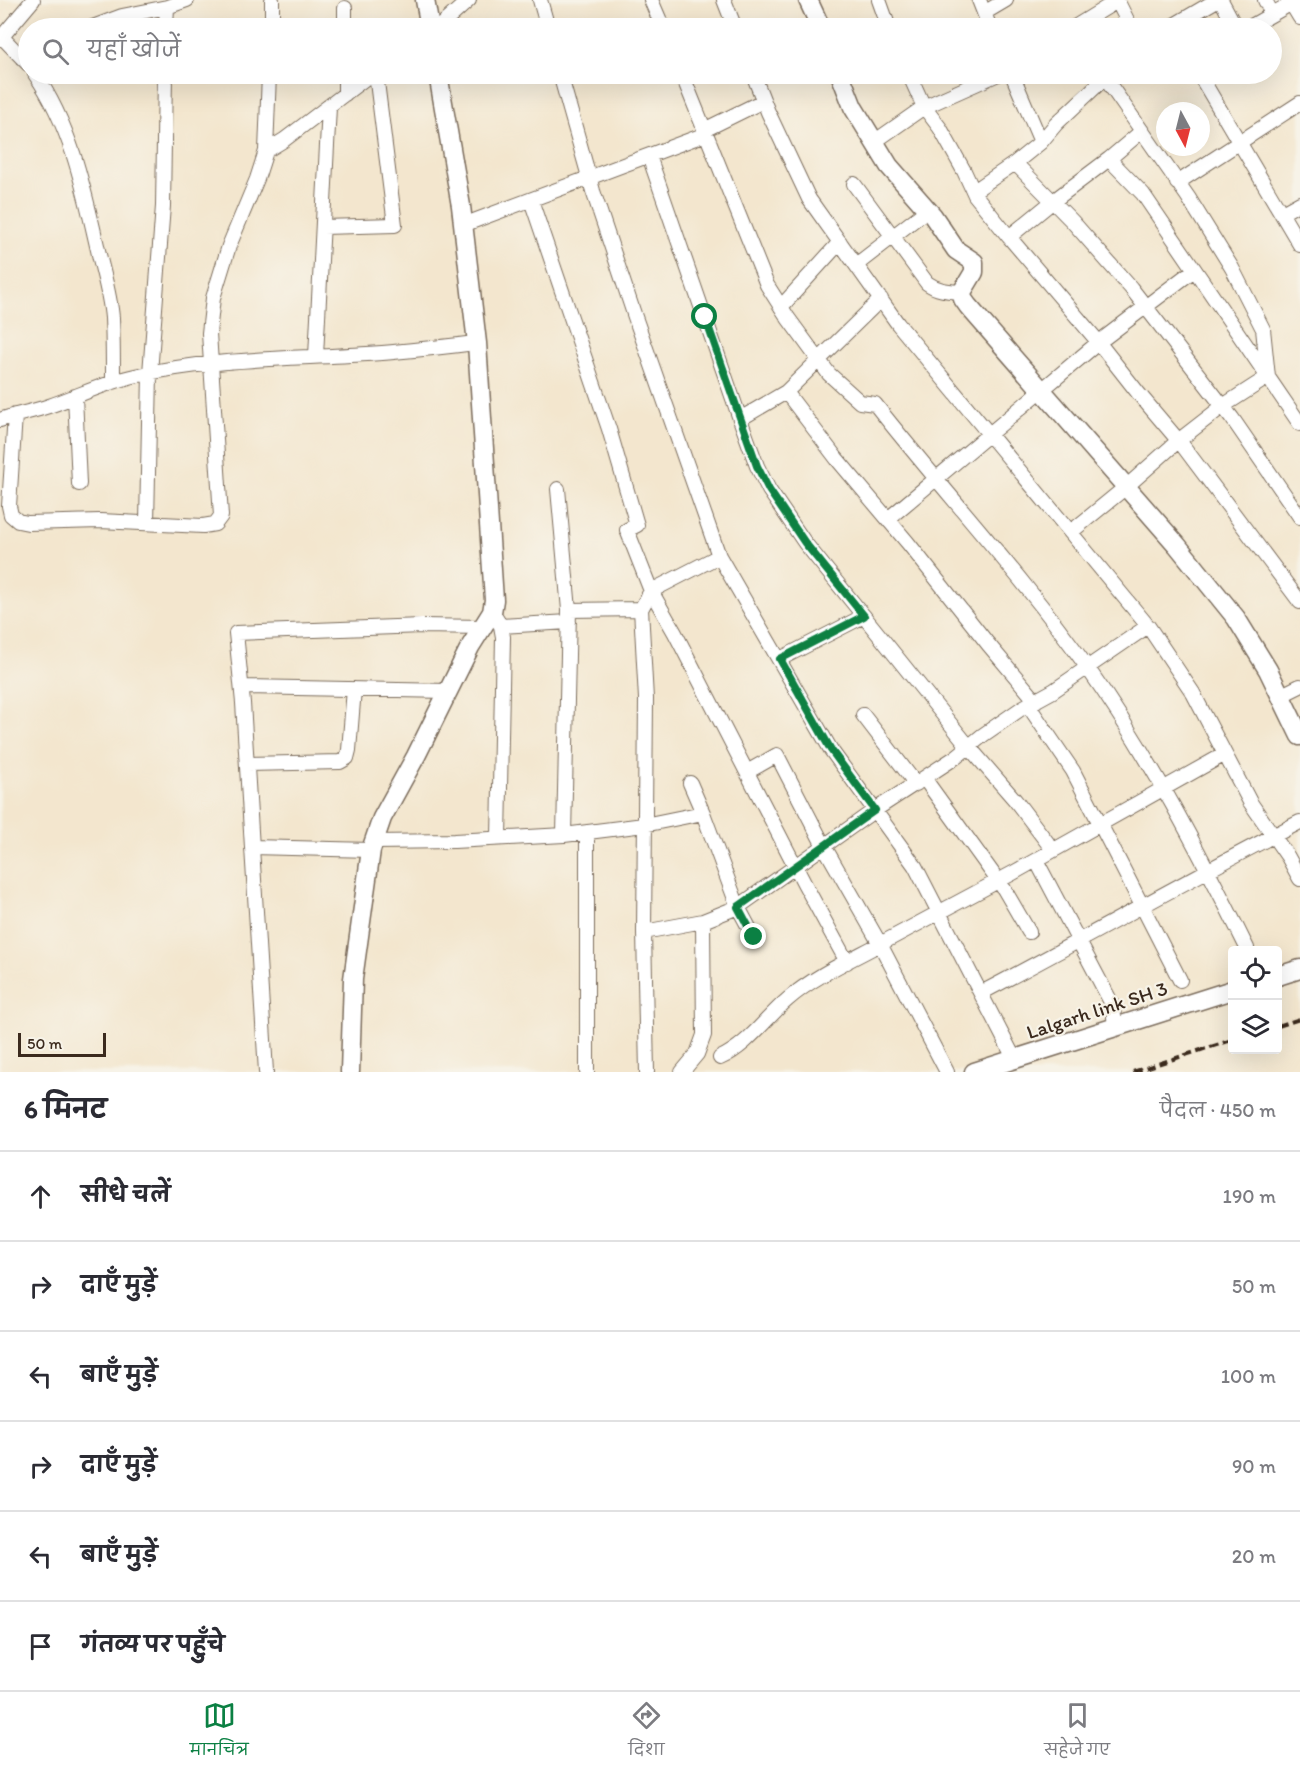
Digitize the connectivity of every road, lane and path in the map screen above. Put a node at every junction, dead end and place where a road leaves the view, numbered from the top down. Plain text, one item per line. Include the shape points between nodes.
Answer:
1 (33, 0) edge
2 (272, 0) edge
3 (425, 0) edge
4 (469, 0) edge
5 (540, 0) edge
6 (651, 0) edge
7 (724, 0) edge
8 (808, 0) edge
9 (879, 0) edge
10 (1006, 0) edge
11 (1117, 0) edge
12 (1219, 0) edge
13 (1265, 0) edge
14 (177, 2) edge
15 (1294, 2) edge
16 (1193, 6) edge
17 (981, 7) edge
18 (345, 8) dead end
19 (1272, 14) junction
20 (117, 18) edge
21 (170, 18) edge
22 (272, 18) edge
23 (345, 18) edge
24 (428, 18) edge
25 (449, 18) edge
26 (545, 18) edge
27 (659, 18) edge
28 (731, 18) edge
29 (816, 18) edge
30 (885, 18) edge
31 (1089, 18) edge
32 (1126, 18) edge
33 (1180, 18) edge
34 (1230, 18) edge
35 (1265, 18) edge
36 (1300, 18) edge
37 (1, 38) edge
38 (18, 51) edge
39 (42, 84) edge
40 (165, 84) edge
41 (269, 84) edge
42 (345, 84) edge
43 (358, 84) edge
44 (377, 84) edge
45 (440, 84) edge
46 (563, 84) edge
47 (686, 84) edge
48 (757, 84) edge
49 (844, 84) edge
50 (914, 84) edge
51 (976, 84) edge
52 (1016, 84) edge
53 (1098, 84) edge
54 (1112, 84) edge
55 (1205, 84) edge
56 (345, 94) junction
57 (763, 101) junction
58 (1300, 103) edge
59 (329, 107) junction
60 (924, 107) junction
61 (1142, 131) junction
62 (705, 132) junction
63 (874, 142) junction
64 (1041, 142) junction
65 (1238, 142) junction
66 (266, 151) junction
67 (649, 156) junction
68 (1109, 159) junction
69 (1015, 163) junction
70 (589, 179) junction
71 (1178, 183) junction
72 (854, 184) dead end
73 (974, 191) junction
74 (531, 200) junction
75 (1052, 202) junction
76 (1300, 203) edge
77 (927, 210) junction
78 (1282, 213) junction
79 (463, 225) junction
80 (323, 227) junction
81 (893, 236) junction
82 (1009, 237) junction
83 (840, 242) junction
84 (1300, 245) edge
85 (856, 265) junction
86 (1194, 270) junction
87 (962, 292) junction
88 (881, 299) junction
89 (1145, 306) junction
90 (781, 307) junction
91 (1099, 342) junction
92 (477, 343) junction
93 (316, 356) junction
94 (819, 360) junction
95 (210, 363) junction
96 (150, 373) junction
97 (1268, 376) junction
98 (114, 382) junction
99 (1042, 390) junction
100 (786, 392) junction
101 (75, 396) junction
102 (1223, 406) junction
103 (15, 415) junction
104 (740, 419) junction
105 (0, 420) edge
106 (1300, 424) edge
107 (990, 435) junction
108 (1178, 441) junction
109 (935, 478) junction
110 (79, 484) dead end
111 (1126, 487) junction
112 (558, 489) dead end
113 (1300, 517) edge
114 (888, 519) junction
115 (147, 522) junction
116 (1071, 532) junction
117 (719, 556) junction
118 (651, 591) junction
119 (1300, 602) edge
120 (642, 609) junction
121 (569, 616) junction
122 (864, 616) junction
123 (492, 622) junction
124 (1148, 626) junction
125 (780, 659) junction
126 (1087, 667) junction
127 (1300, 686) edge
128 (242, 687) junction
129 (354, 689) junction
130 (448, 691) junction
131 (1280, 696) junction
132 (1032, 703) junction
133 (863, 715) dead end
134 (1300, 736) edge
135 (969, 747) junction
136 (1225, 754) junction
137 (247, 764) junction
138 (747, 772) junction
139 (920, 781) junction
140 (690, 783) dead end
141 (1163, 787) junction
142 (875, 810) junction
143 (703, 813) junction
144 (1300, 822) edge
145 (1101, 823) junction
146 (644, 825) junction
147 (587, 832) junction
148 (564, 835) junction
149 (1273, 836) junction
150 (499, 838) junction
151 (373, 846) junction
152 (824, 846) junction
153 (252, 847) junction
154 (1053, 850) junction
155 (1036, 860) junction
156 (796, 867) junction
157 (1208, 870) junction
158 (1300, 879) edge
159 (998, 881) junction
160 (1142, 905) junction
161 (738, 907) junction
162 (940, 912) junction
163 (704, 921) junction
164 (644, 932) junction
165 (1029, 932) dead end
166 (754, 937) dead end
167 (1079, 942) junction
168 (880, 944) junction
169 (1246, 946) edge
170 (847, 962) junction
171 (1300, 969) edge
172 (1282, 975) edge
173 (1180, 980) dead end
174 (1228, 992) edge
175 (981, 993) junction
176 (1115, 1028) junction
177 (720, 1058) dead end
178 (1015, 1060) junction
179 (266, 1072) edge
180 (350, 1072) edge
181 (587, 1072) edge
182 (647, 1072) edge
183 (682, 1072) edge
184 (947, 1072) edge
185 (974, 1072) edge

1 - 37 street
2 - 22 street
3 - 24 street
4 - 25 street
5 - 26 street
6 - 27 street
7 - 28 street
8 - 29 street
9 - 30 street
10 - 17 street
11 - 31 street
11 - 32 street
12 - 16 street
12 - 34 street
13 - 19 street
14 - 20 street
14 - 21 street
15 - 19 street
15 - 36 street
16 - 33 street
18 - 23 street
19 - 35 street
37 - 38 street
39 - 98 street via 65,132 87,198 108,291
40 - 96 street via 163,206
41 - 66 street
42 - 56 street
43 - 56 street
44 - 80 street via 395,225
45 - 79 street
46 - 70 street
47 - 62 street
48 - 57 street
49 - 63 street
50 - 60 street
51 - 60 street
52 - 64 street
53 - 64 street
54 - 61 street
55 - 65 street
56 - 59 street
57 - 62 street
57 - 83 street via 809,199
58 - 65 street
59 - 66 street
59 - 80 street
60 - 63 street
60 - 73 street via 940,128
61 - 68 street
61 - 71 street
62 - 67 street
62 - 90 street via 767,285
63 - 77 street
64 - 69 street
65 - 71 street
65 - 78 street
66 - 95 street via 213,298
67 - 70 street
67 - 104 street
68 - 75 street
68 - 86 street via 1143,194
69 - 73 street
69 - 75 street
70 - 74 street
70 - 117 street
71 - 97 street via 1232,268 1263,329
72 - 81 street
73 - 82 street
74 - 79 street
74 - 118 street via 609,429 637,525 627,530
75 - 82 street
75 - 89 street
76 - 78 street
77 - 81 street
77 - 87 street via 956,250 974,262 974,272
78 - 84 street
79 - 92 street
80 - 93 street
81 - 85 street
81 - 87 street via 927,283 945,291
82 - 91 street
83 - 85 street
83 - 90 street
85 - 88 street
86 - 89 street
86 - 97 street
87 - 99 street via 980,322
88 - 94 street
88 - 107 street
89 - 91 street
89 - 102 street
90 - 94 street
91 - 99 street
91 - 108 street
92 - 93 street
92 - 123 street via 494,600
93 - 95 street
94 - 100 street
94 - 109 street via 860,402 875,404
95 - 96 street
95 - 115 street via 221,516 215,524 203,526
96 - 98 street
96 - 115 street
97 - 102 street
97 - 106 street
98 - 101 street
99 - 107 street
99 - 111 street
100 - 104 street
100 - 114 street
101 - 103 street
101 - 110 street
102 - 108 street
102 - 113 street
103 - 105 street
103 - 115 street via 9,506 18,521
104 - 122 street via 769,490 805,543
107 - 109 street
107 - 116 street
108 - 111 street
108 - 119 street
109 - 114 street
109 - 126 street via 1010,566
111 - 116 street
111 - 131 street via 1236,618
112 - 121 street
114 - 132 street
116 - 124 street
117 - 118 street
117 - 125 street
118 - 120 street
118 - 138 street
120 - 121 street
120 - 146 street via 646,699
121 - 123 street
121 - 148 street
122 - 125 street
122 - 135 street
123 - 128 street via 236,633
123 - 130 street via 470,647
123 - 150 street via 503,637
124 - 126 street
124 - 136 street via 1193,693
125 - 142 street via 831,750
126 - 132 street
126 - 141 street
127 - 131 street
128 - 129 street
128 - 137 street
129 - 130 street
129 - 137 street via 347,758 340,762
130 - 151 street via 382,818
131 - 134 street
132 - 135 street
132 - 145 street
133 - 139 street
135 - 139 street
135 - 154 street
136 - 141 street
136 - 149 street
137 - 153 street
138 - 152 street via 777,755
138 - 156 street
139 - 142 street
139 - 159 street
140 - 143 street
141 - 145 street
141 - 157 street
142 - 152 street
142 - 162 street via 915,866
143 - 146 street
143 - 161 street
144 - 149 street
145 - 154 street
145 - 160 street
146 - 147 street
146 - 164 street
147 - 148 street
147 - 181 street
148 - 150 street
149 - 157 street
149 - 158 street
150 - 151 street
151 - 153 street
151 - 180 street via 352,979
152 - 156 street
152 - 168 street
153 - 179 street
154 - 155 street
155 - 159 street
155 - 167 street
156 - 161 street
156 - 170 street
157 - 160 street
157 - 169 street
159 - 162 street
159 - 165 street
160 - 167 street
160 - 173 street
161 - 163 street
161 - 166 street
162 - 168 street
162 - 175 street
163 - 164 street
163 - 183 street via 704,1035 697,1054
164 - 182 street
167 - 175 street
167 - 176 street via 1113,1006
168 - 170 street
168 - 184 street
170 - 177 street via 788,998 737,1048
171 - 172 street
174 - 176 street, Lalgarh link SH 3
175 - 178 street
176 - 178 street, Lalgarh link SH 3
178 - 185 street, Lalgarh link SH 3

